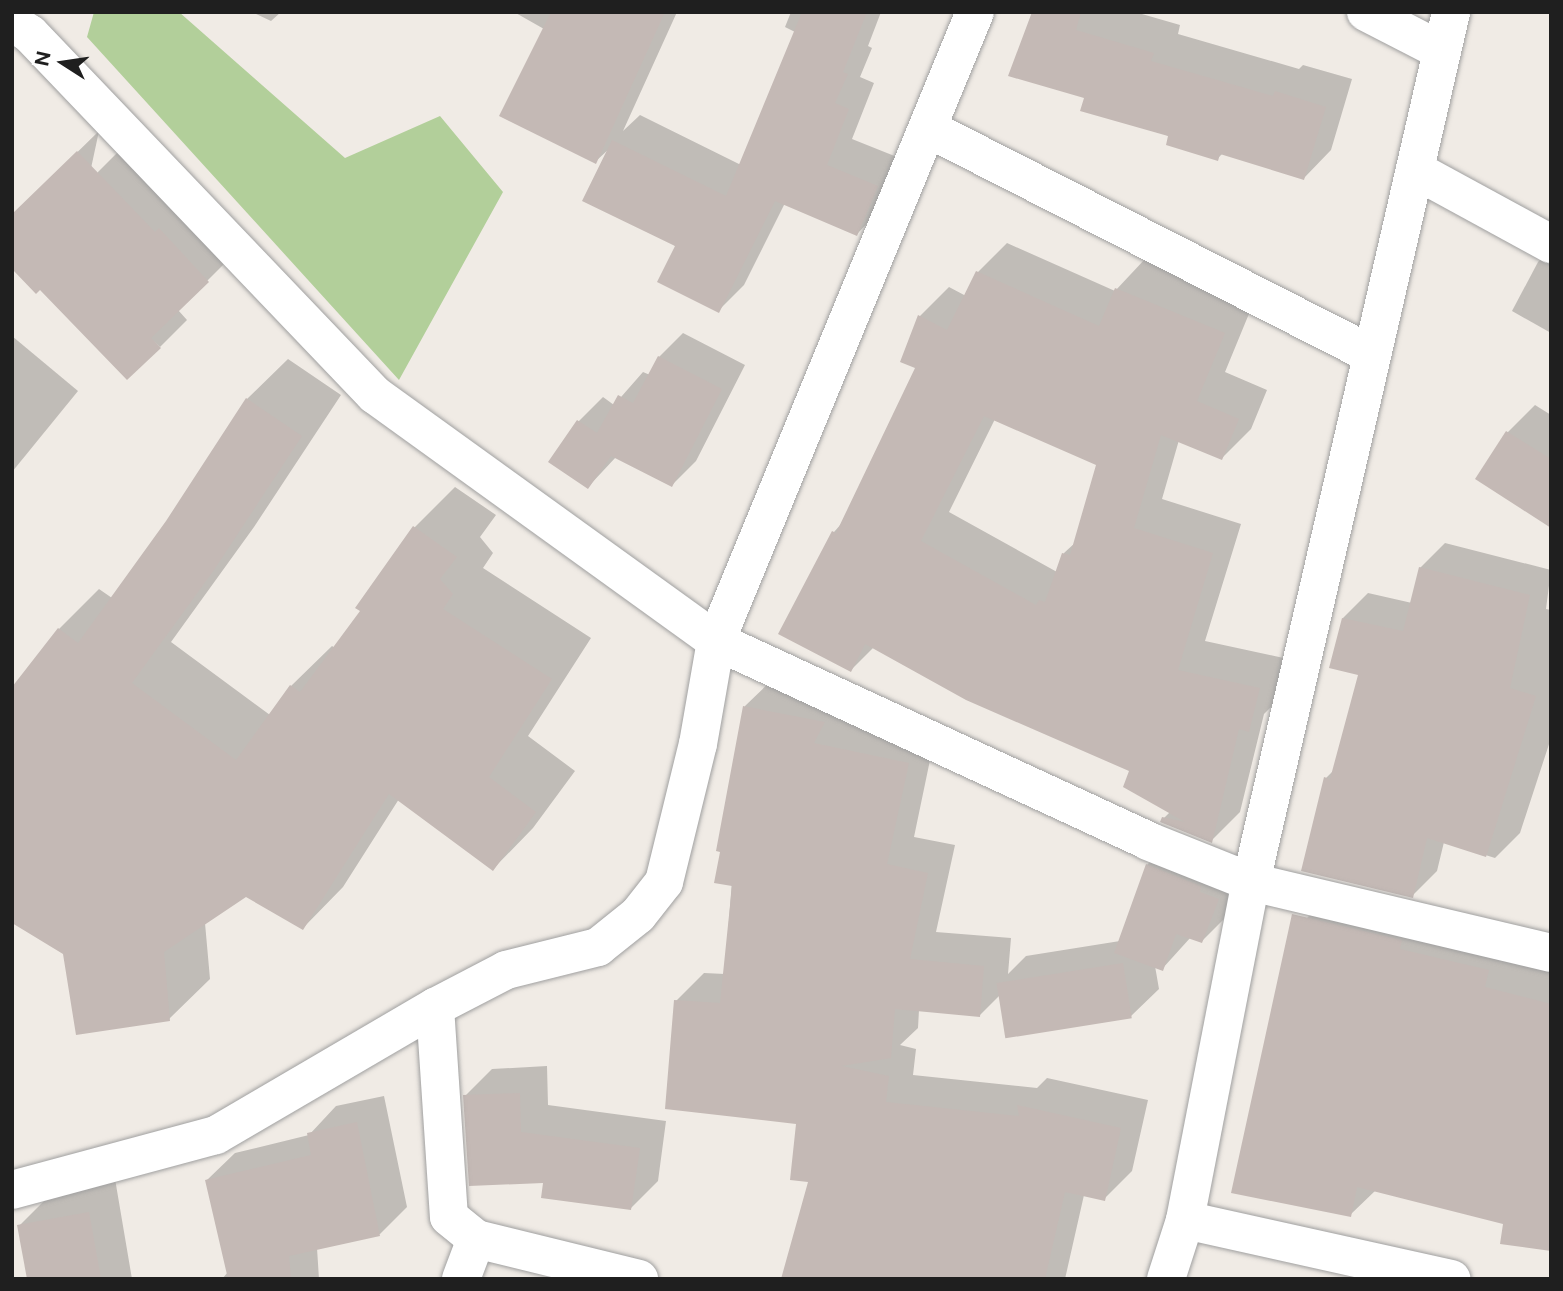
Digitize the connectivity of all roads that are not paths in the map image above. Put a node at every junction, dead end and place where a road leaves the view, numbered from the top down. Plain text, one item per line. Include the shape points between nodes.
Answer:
1 (975, 12) edge
2 (1366, 12) edge
3 (1451, 12) edge
4 (18, 37) edge
5 (1442, 51) junction
6 (929, 129) junction
7 (1415, 170) junction
8 (1551, 244) edge
9 (1372, 355) junction
10 (716, 641) junction
11 (1251, 882) junction
12 (1551, 953) edge
13 (435, 1007) junction
14 (12, 1190) edge
15 (1185, 1220) junction
16 (476, 1239) junction
17 (461, 1279) edge
18 (639, 1279) edge
19 (1166, 1279) edge
20 (1452, 1279) edge

1 - 6 street
2 - 5 street
3 - 5 street
4 - 10 street via 375,395
5 - 7 street
6 - 9 street
6 - 10 street
7 - 8 street
7 - 9 street
9 - 11 street
10 - 11 street via 1148,841
10 - 13 street via 698,744 664,882 638,915 598,947 506,971
11 - 12 street
11 - 15 street
13 - 14 street via 216,1135
13 - 16 street via 449,1217
15 - 19 street
15 - 20 street
16 - 17 street
16 - 18 street

